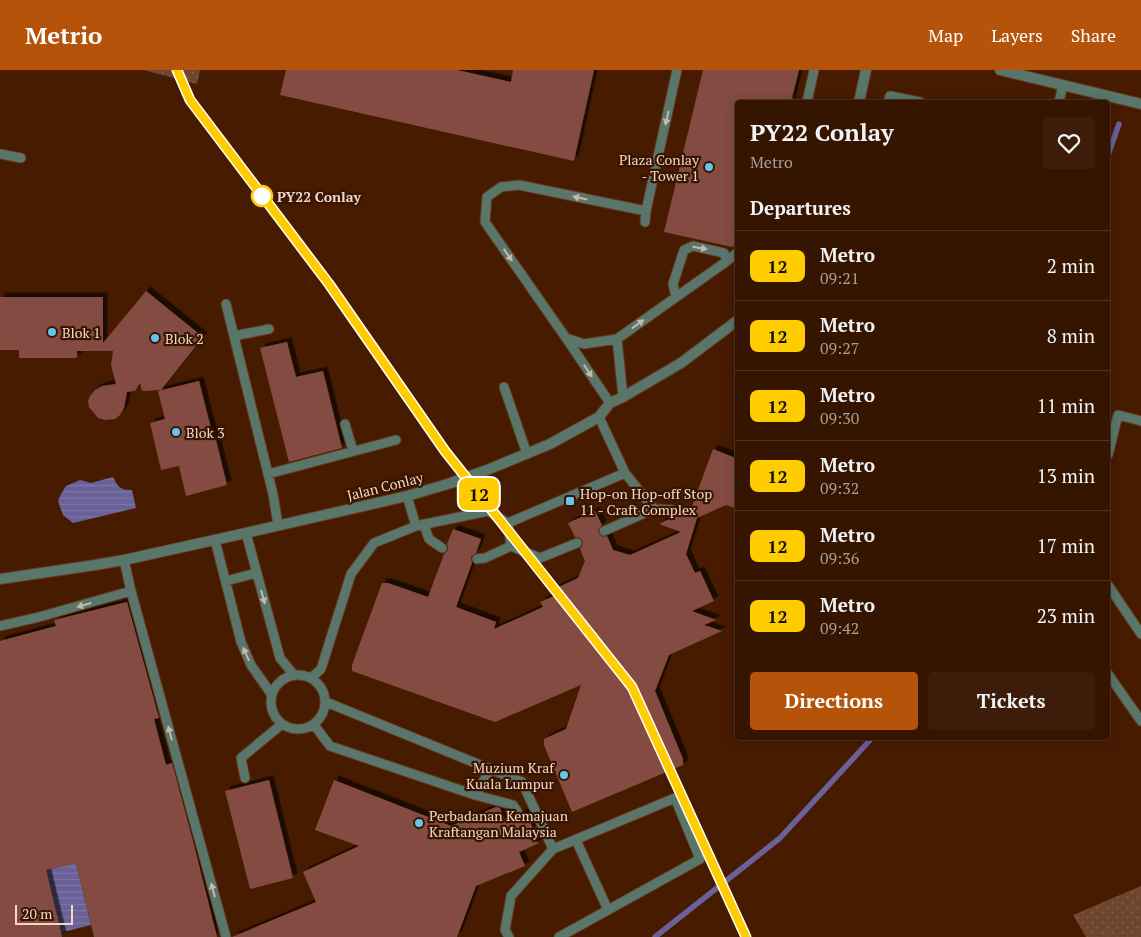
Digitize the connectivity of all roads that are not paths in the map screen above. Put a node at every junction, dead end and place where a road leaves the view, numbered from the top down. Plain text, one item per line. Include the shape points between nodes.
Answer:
1 (678, 70) edge
2 (814, 70) edge
3 (866, 70) edge
4 (1000, 70) edge
5 (1063, 85) junction
6 (807, 100) edge
7 (859, 100) edge
8 (889, 100) edge
9 (910, 100) edge
10 (1059, 100) edge
11 (1141, 104) edge
12 (0, 154) edge
13 (20, 158) dead end
14 (646, 211) junction
15 (645, 222) dead end
16 (735, 254) edge
17 (726, 261) junction
18 (676, 297) junction
19 (226, 304) dead end
20 (735, 322) edge
21 (269, 329) dead end
22 (234, 336) junction
23 (566, 338) junction
24 (617, 339) junction
25 (504, 387) dead end
26 (623, 396) junction
27 (610, 403) junction
28 (599, 416) junction
29 (1141, 422) edge
30 (345, 424) dead end
31 (396, 440) dead end
32 (1110, 447) edge
33 (353, 451) junction
34 (527, 454) junction
35 (625, 473) junction
36 (268, 474) junction
37 (406, 496) junction
38 (654, 509) junction
39 (672, 510) dead end
40 (508, 523) junction
41 (278, 525) junction
42 (420, 526) junction
43 (604, 530) dead end
44 (246, 533) junction
45 (215, 540) junction
46 (577, 543) dead end
47 (511, 546) junction
48 (442, 548) dead end
49 (477, 559) dead end
50 (124, 560) junction
51 (256, 573) junction
52 (0, 579) edge
53 (226, 581) junction
54 (1110, 587) edge
55 (131, 591) junction
56 (0, 626) edge
57 (1141, 634) edge
58 (294, 675) junction
59 (1110, 677) edge
60 (311, 678) junction
61 (272, 695) junction
62 (326, 702) junction
63 (1141, 721) edge
64 (282, 724) junction
65 (314, 725) junction
66 (490, 770) junction
67 (245, 778) dead end
68 (475, 795) junction
69 (517, 810) dead end
70 (576, 840) junction
71 (553, 849) junction
72 (608, 910) junction
73 (226, 937) edge
74 (510, 937) edge
75 (559, 937) edge

1 -> 14 lane
2 - 6 lane
3 - 7 street
4 - 5 street
5 - 10 lane
5 - 11 street
8 - 9 lane via 890,96
12 - 13 lane
14 - 15 lane
14 -> 23 lane via 518,185 501,187 487,197 485,222
16 - 17 lane
17 - 18 lane
18 -> 17 lane via 673,284 684,250 693,246 724,253
24 -> 18 lane
19 - 22 lane
20 - 26 street, Jalan Conlay via 681,363
21 - 22 lane
22 - 36 lane
23 - 24 lane via 584,344
23 -> 27 lane
24 - 26 lane
25 - 34 lane
26 - 27 street, Jalan Conlay
27 - 28 street, Jalan Conlay
28 - 34 street, Jalan Conlay
28 - 35 lane
29 - 32 lane via 1118,415
30 - 33 lane
31 - 33 lane
33 - 36 lane
34 - 37 street, Jalan Conlay
35 - 38 lane
35 - 40 lane
36 - 41 lane
37 - 41 street, Jalan Conlay
37 - 42 lane
38 - 39 lane
38 - 43 lane
40 - 42 lane via 488,511
40 - 47 lane
41 - 44 street, Jalan Conlay
42 - 48 lane via 429,539
42 - 60 lane via 374,543 351,574 321,668
44 - 45 street, Jalan Conlay
44 - 51 lane
45 - 50 street, Jalan Conlay
45 - 53 lane
46 - 47 lane via 540,558
47 - 49 lane
50 - 52 street, Jalan Conlay
50 - 55 lane
51 - 53 lane
51 -> 58 lane via 280,658
61 -> 53 lane via 251,665 241,642
54 - 57 lane
55 -> 56 lane
73 -> 55 lane
58 - 60 lane
58 - 61 lane via 280,682
59 - 63 lane
60 - 62 lane via 319,684
61 - 64 lane via 274,715
62 - 65 lane via 323,715
62 - 66 lane
64 - 65 lane via 292,729
64 - 67 lane via 242,758
65 - 68 lane via 330,746
66 - 68 lane
66 - 71 lane via 522,782
68 - 69 lane via 513,805
70 - 71 lane
70 - 72 lane
70 - 72 lane via 675,798 700,858
71 - 74 lane via 511,896 505,930
72 - 75 lane

